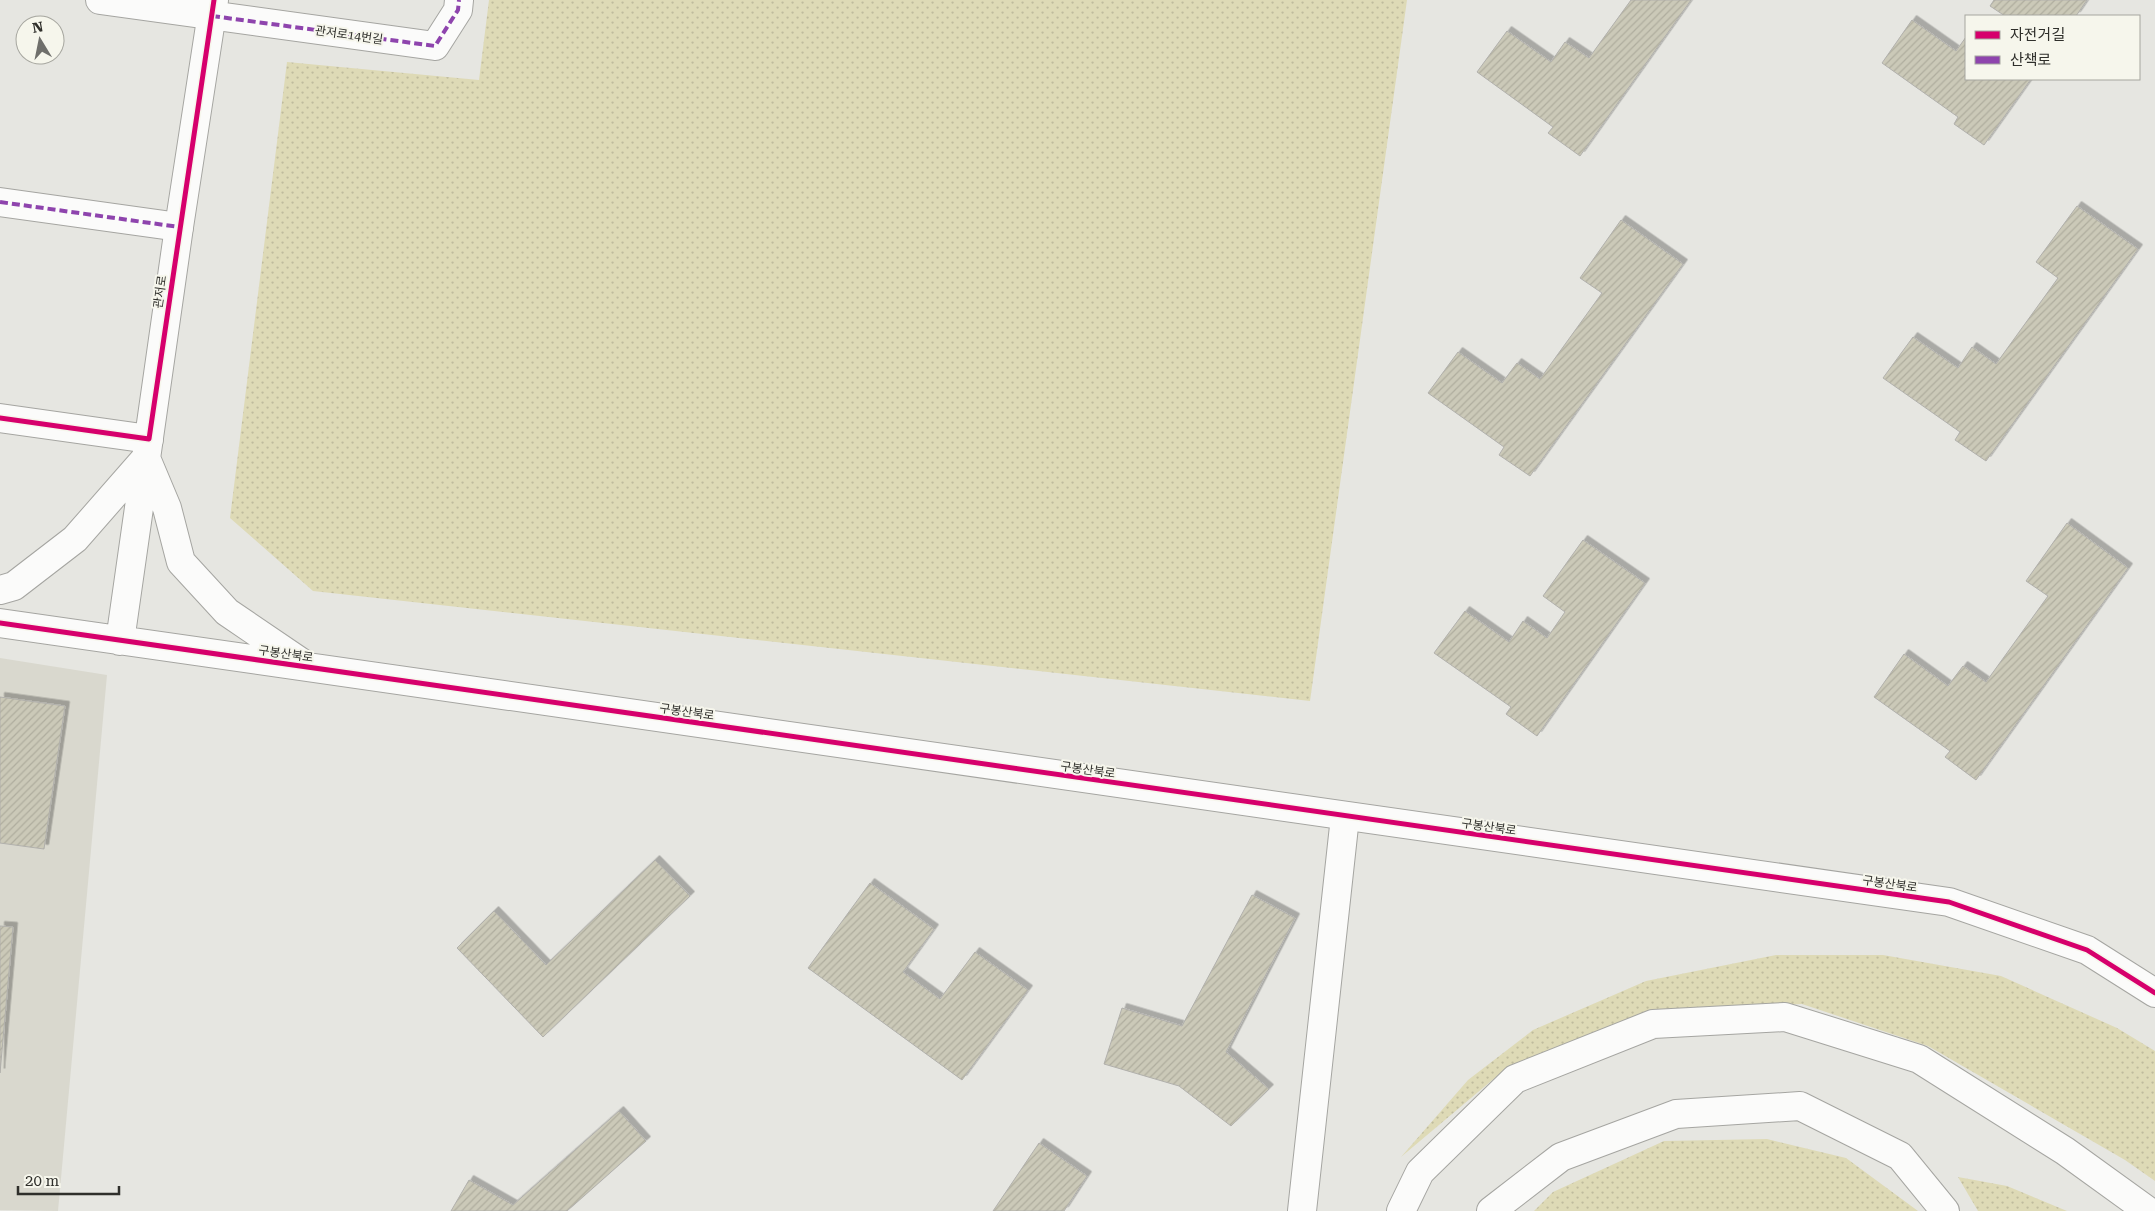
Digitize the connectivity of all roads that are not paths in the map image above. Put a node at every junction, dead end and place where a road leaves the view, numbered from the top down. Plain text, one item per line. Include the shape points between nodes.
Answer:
1 (100, 0) edge
2 (459, 0) edge
3 (213, 8) edge
4 (0, 202) edge
5 (179, 227) junction
6 (0, 418) edge
7 (148, 449) junction
8 (0, 590) edge
9 (0, 623) edge
10 (120, 641) junction
11 (309, 668) junction
12 (1345, 817) junction
13 (2155, 994) edge
14 (1302, 1211) edge
15 (1402, 1211) edge
16 (1491, 1211) edge
17 (1945, 1211) edge
18 (2148, 1211) edge

1 - 3 main road
2 - 3 main road, 관저로14번길 via 458,10 435,46
3 - 5 main road, 관저로
4 - 5 main road
5 - 7 main road, 관저로
6 - 7 main road
7 - 8 main road via 75,539 14,586
7 - 10 main road, 관저로
7 - 11 main road via 182,562 227,612
9 - 10 main road, 구봉산북로
10 - 11 main road, 구봉산북로
11 - 12 main road, 구봉산북로
12 - 13 main road, 구봉산북로 via 1949,902 2087,950
12 - 14 main road
15 - 18 main road via 1420,1172 1515,1079 1653,1024 1785,1017 1919,1059 2065,1150
16 - 17 main road via 1561,1157 1676,1114 1800,1106 1900,1156

